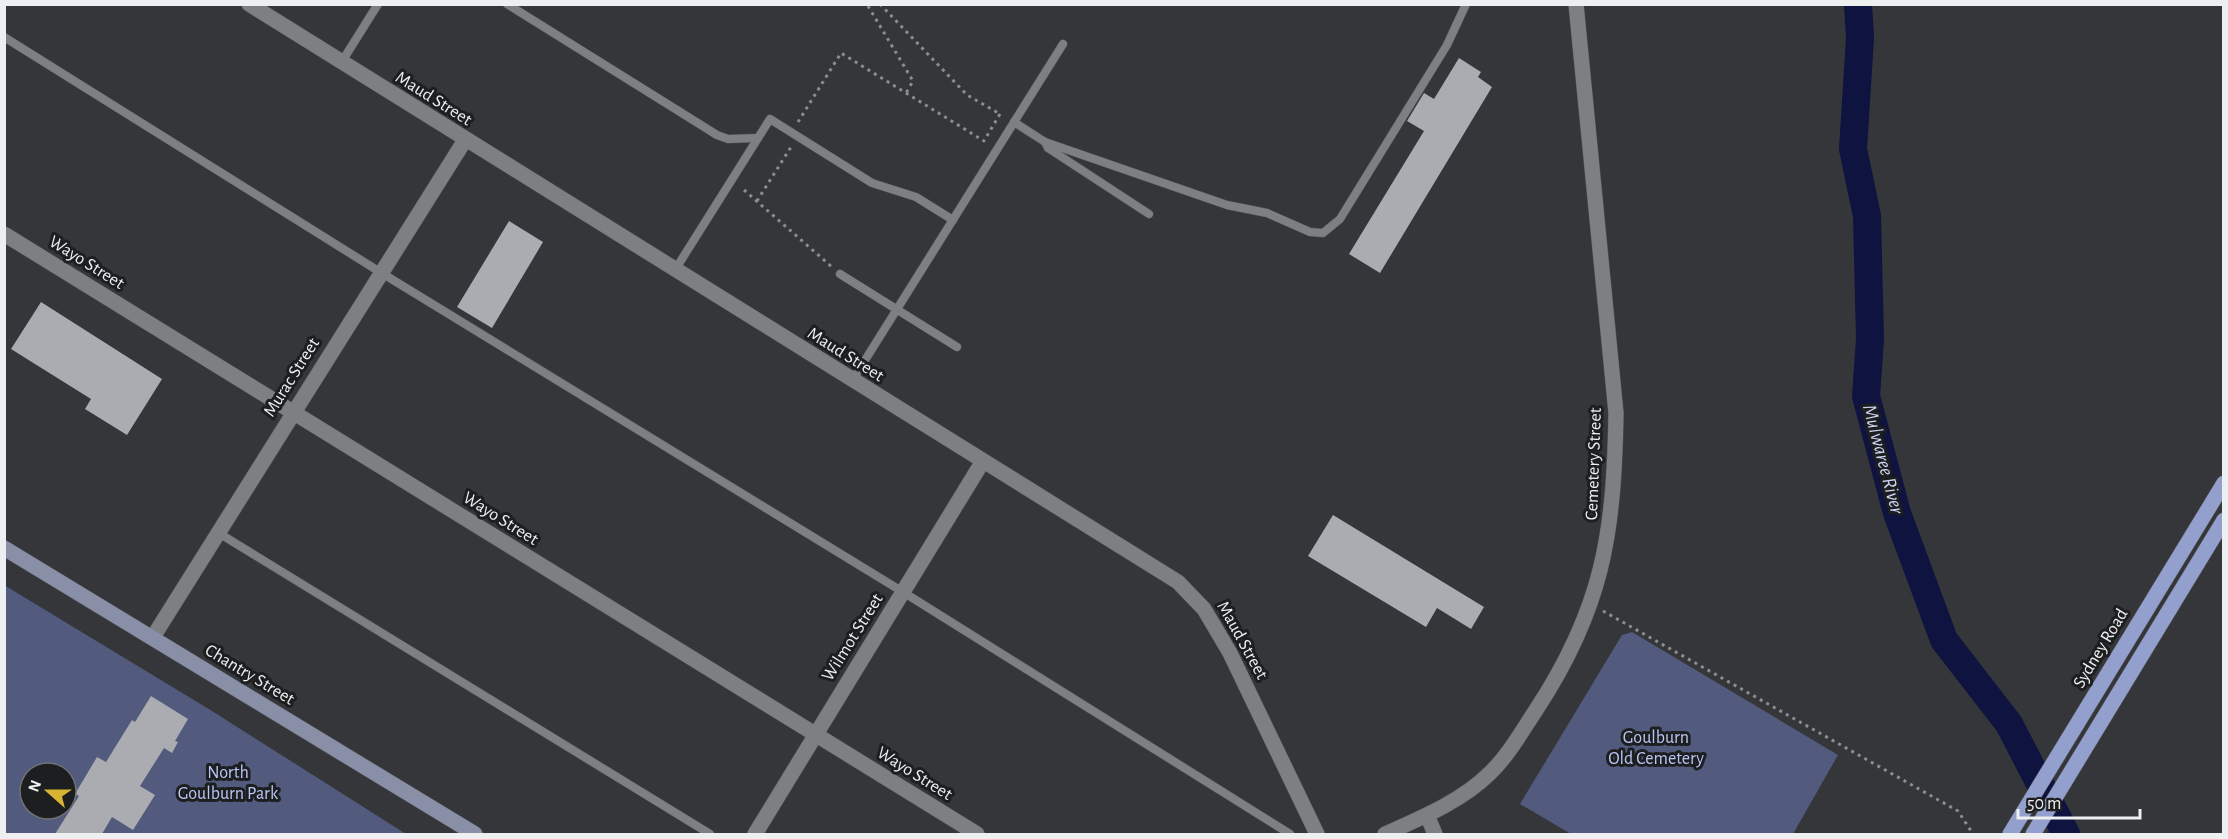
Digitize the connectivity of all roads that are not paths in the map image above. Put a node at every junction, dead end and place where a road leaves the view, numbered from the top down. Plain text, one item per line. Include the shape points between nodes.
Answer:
1 (249, 4) edge
2 (378, 4) edge
3 (507, 4) edge
4 (1466, 4) edge
5 (1576, 4) edge
6 (4, 37) edge
7 (1063, 44) dead end
8 (341, 63) junction
9 (1014, 122) junction
10 (758, 138) junction
11 (465, 140) junction
12 (1045, 142) junction
13 (1149, 214) dead end
14 (953, 220) junction
15 (4, 234) edge
16 (675, 271) junction
17 (380, 272) junction
18 (840, 274) road end
19 (897, 309) junction
20 (957, 347) dead end
21 (852, 381) junction
22 (291, 412) junction
23 (983, 461) junction
24 (2223, 483) edge
25 (2223, 520) edge
26 (217, 532) junction
27 (4, 548) edge
28 (903, 592) junction
29 (153, 637) junction
30 (815, 734) junction
31 (1427, 815) junction
32 (475, 834) edge
33 (710, 834) edge
34 (755, 834) edge
35 (977, 834) edge
36 (1290, 834) edge
37 (1317, 834) edge
38 (1385, 834) edge
39 (1435, 834) edge
40 (2010, 834) edge
41 (2033, 834) edge

1 - 8 street, Maud Street
2 - 8 lane
3 - 10 lane via 717,135 733,140
4 - 12 lane via 1447,45 1340,219 1323,233 1310,232 1267,213 1227,205
5 - 31 street, Cemetery Street via 1616,413 1609,536 1596,591 1577,640 1550,689 1491,773
6 - 17 lane
7 - 9 lane
8 - 11 street, Maud Street
9 - 12 lane
9 - 14 lane
10 - 14 lane via 770,119 872,183 916,197
10 - 16 lane
11 - 16 street, Maud Street
11 - 17 street, Murac Street
12 - 13 lane via 1048,148
14 - 19 lane
15 - 22 street, Wayo Street
16 - 21 street, Maud Street
17 - 22 street, Murac Street
17 - 28 lane
18 - 19 lane
19 - 20 lane
19 - 21 lane
21 - 23 street, Maud Street
22 - 26 street, Murac Street
22 - 30 street, Wayo Street
23 - 28 street, Wilmot Street
23 - 37 street, Maud Street via 1156,566 1195,599 1230,653
24 - 40 main road, Sydney Road
25 - 41 main road
26 - 29 street, Murac Street
26 - 33 lane
27 - 29 main road, Chantry Street
28 - 30 street, Wilmot Street
28 - 36 lane
29 - 32 main road, Chantry Street
30 - 34 street, Wilmot Street
30 - 35 street, Wayo Street
31 - 38 street, Cemetery Street
31 - 39 street

